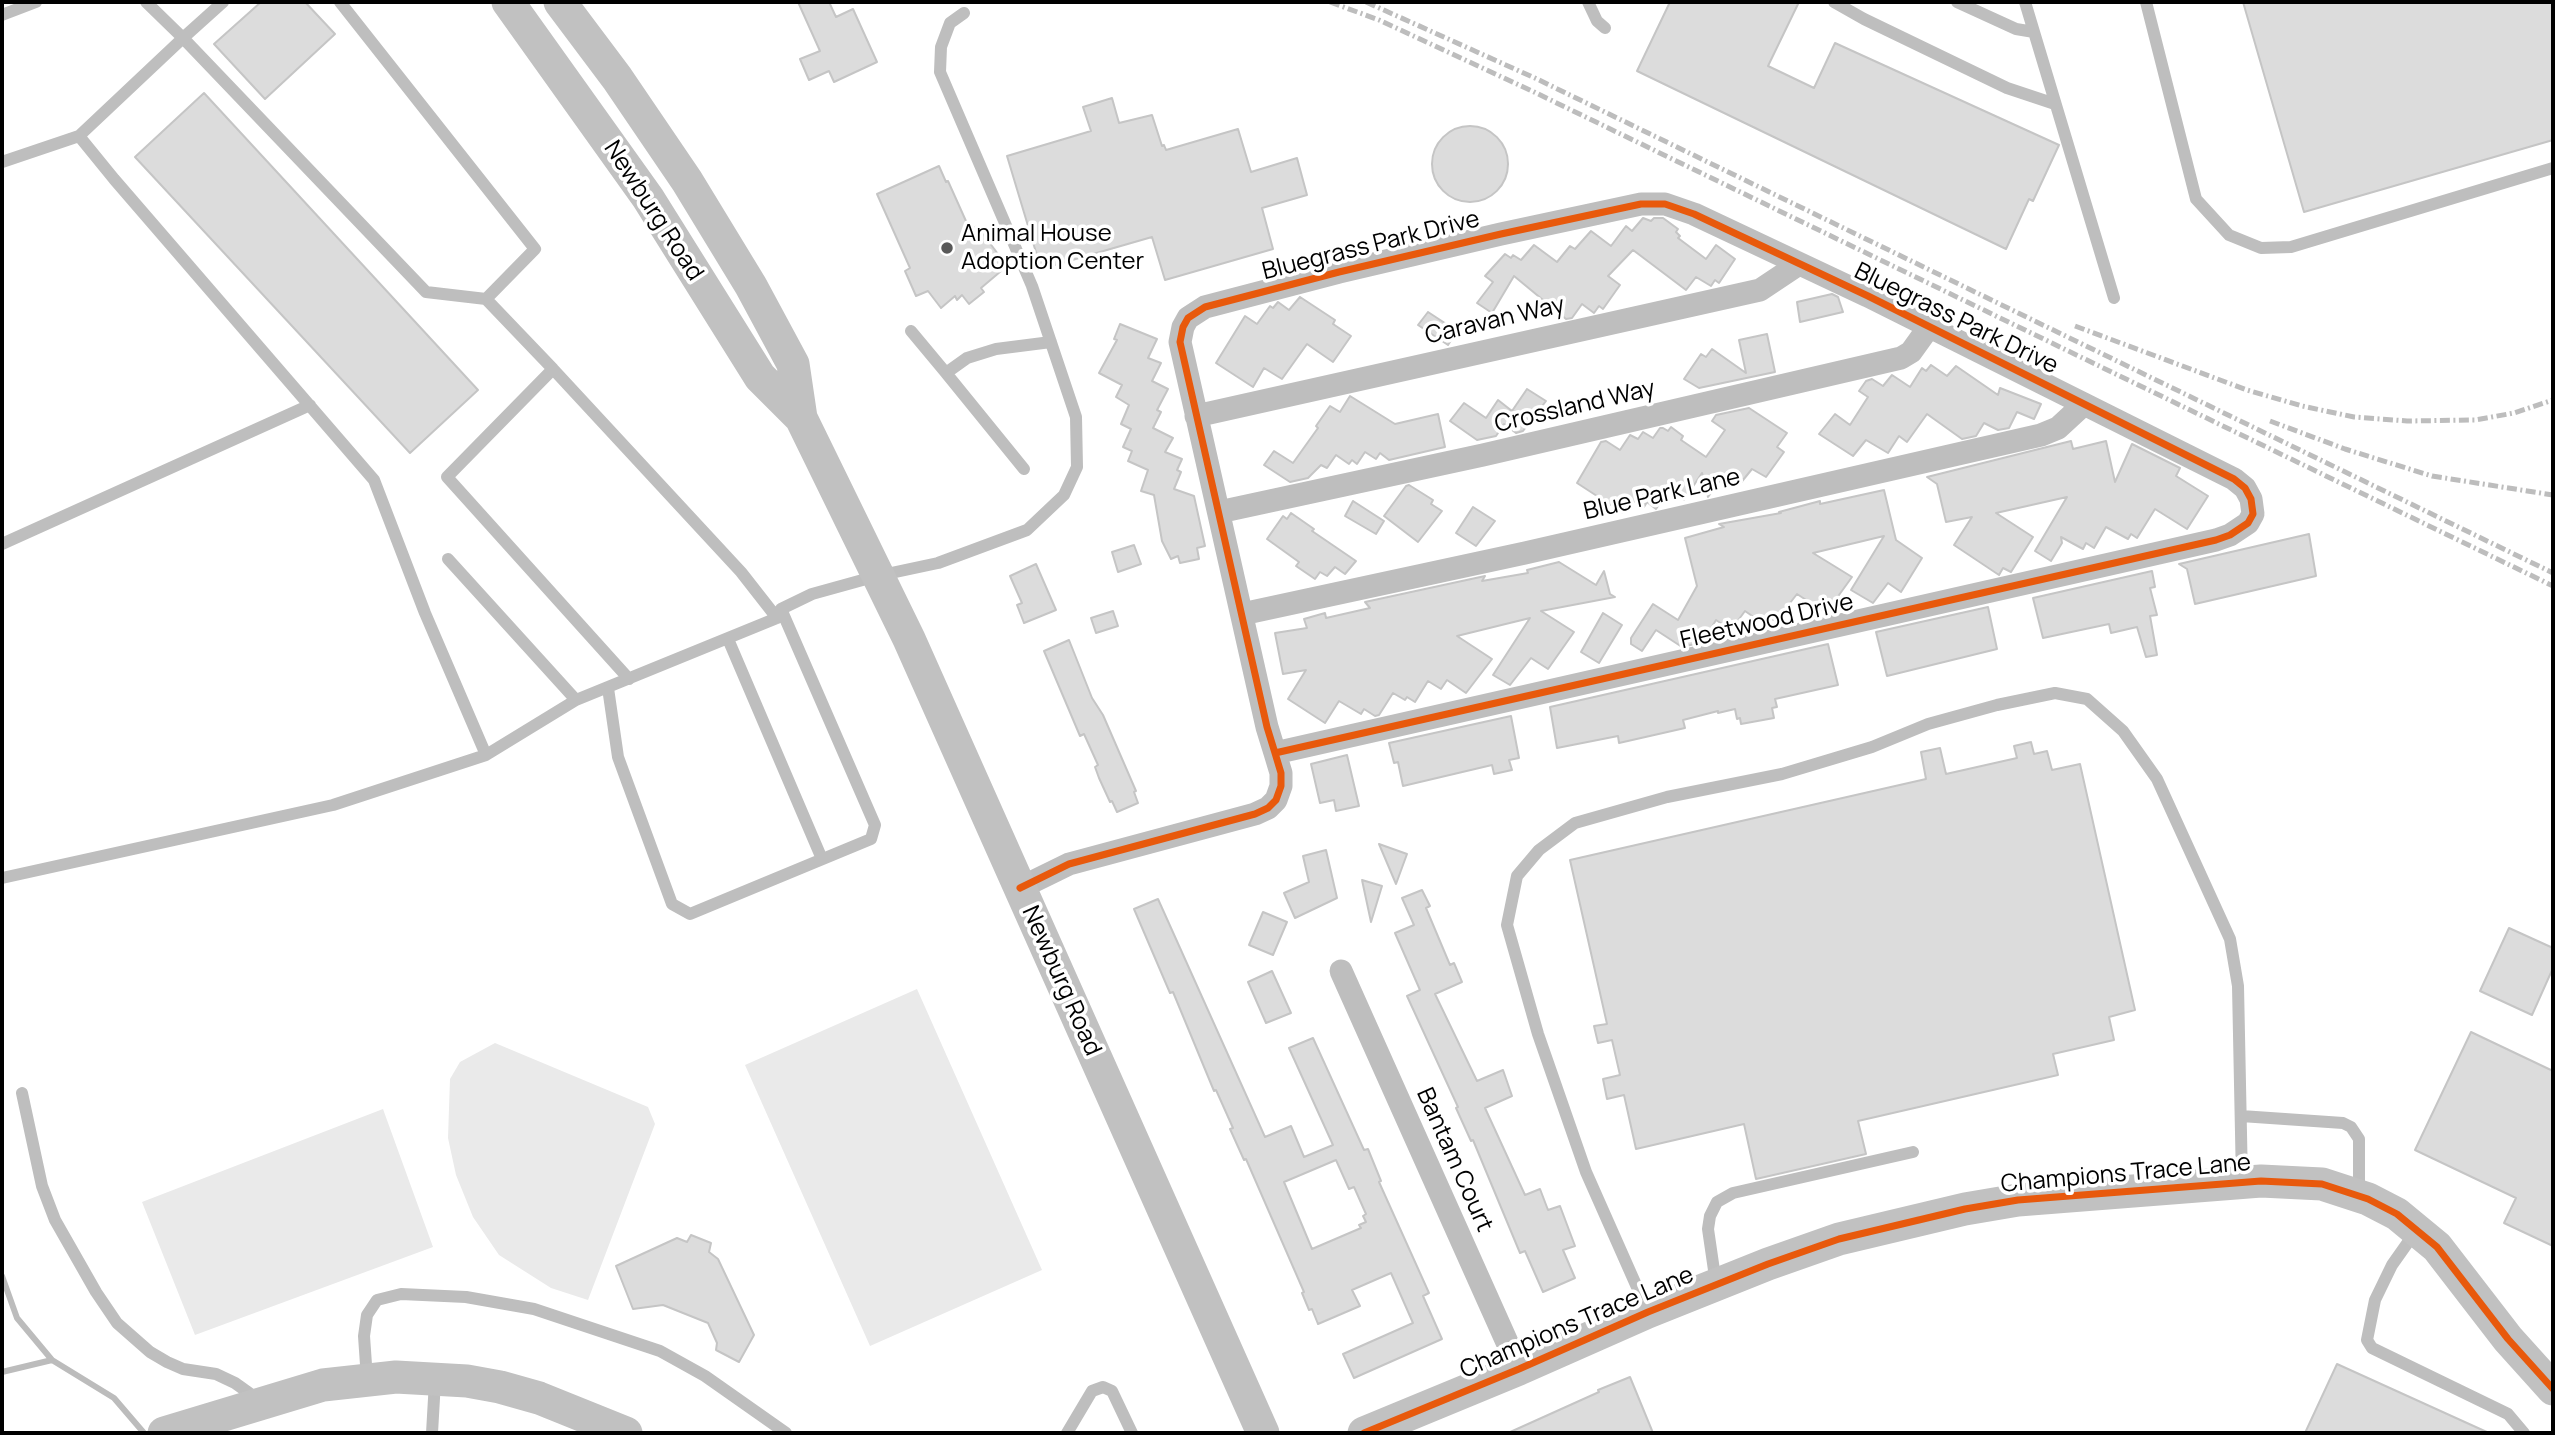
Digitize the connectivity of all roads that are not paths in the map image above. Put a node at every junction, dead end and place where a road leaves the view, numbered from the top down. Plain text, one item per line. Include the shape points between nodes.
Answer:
1 (36, 2) edge
2 (146, 2) edge
3 (223, 2) edge
4 (340, 2) edge
5 (508, 2) edge
6 (561, 2) edge
7 (1588, 2) edge
8 (1834, 2) edge
9 (1957, 2) edge
10 (2025, 2) edge
11 (2146, 2) edge
12 (964, 13) dead end
13 (2, 15) edge
14 (1605, 28) dead end
15 (2034, 32) junction
16 (183, 38) junction
17 (2055, 104) junction
18 (79, 136) junction
19 (2, 162) edge
20 (2553, 168) edge
21 (1799, 264) junction
22 (2115, 298) dead end
23 (486, 299) junction
24 (1929, 327) junction
25 (911, 331) dead end
26 (1051, 342) junction
27 (553, 369) junction
28 (946, 373) junction
29 (2084, 404) junction
30 (310, 405) junction
31 (1196, 416) junction
32 (801, 418) junction
33 (1024, 469) dead end
34 (2253, 508) joint
35 (1219, 512) junction
36 (2, 544) edge
37 (448, 559) dead end
38 (877, 576) junction
39 (779, 614) junction
40 (1242, 614) junction
41 (728, 639) junction
42 (629, 679) junction
43 (608, 688) junction
44 (576, 700) junction
45 (1275, 754) junction
46 (486, 755) junction
47 (822, 859) junction
48 (2, 878) edge
49 (1020, 888) junction
50 (1341, 971) dead end
51 (22, 1093) dead end
52 (2241, 1115) junction
53 (1913, 1152) dead end
54 (2242, 1182) junction
55 (2360, 1195) junction
56 (2418, 1229) junction
57 (1716, 1284) junction
58 (1648, 1312) junction
59 (1519, 1369) junction
60 (367, 1379) junction
61 (435, 1379) junction
62 (2553, 1388) edge
63 (255, 1406) junction
64 (164, 1433) edge
65 (432, 1433) edge
66 (626, 1433) edge
67 (786, 1433) edge
68 (1067, 1433) edge
69 (1132, 1433) edge
70 (1263, 1433) edge
71 (1364, 1433) edge
72 (2524, 1433) edge

1 - 13 lane
2 - 16 lane
3 - 16 lane
4 - 23 lane via 535,249
5 - 32 main road, Newburg Road via 648,198 760,377
6 - 32 main road, Newburg Road via 679,170 751,286 793,364
7 - 14 lane
8 - 17 lane via 2007,88
9 - 15 lane via 2016,29
10 - 15 lane
11 - 20 lane via 2196,199 2229,235 2261,248 2291,247
12 - 26 lane via 950,23 941,47 940,72 1032,286
15 - 17 lane
16 - 18 lane
16 - 23 lane via 426,292
17 - 22 lane
18 - 19 lane
18 - 30 lane
21 - 24 street, Bluegrass Park Drive
21 - 31 street, Caravan Way via 1760,290
21 - 31 street, Bluegrass Park Drive via 1694,214 1657,203 1339,272 1205,307 1188,318 1180,342
23 - 27 lane
24 - 29 street, Bluegrass Park Drive
24 - 35 street, Crossland Way via 1901,358
25 - 28 lane
26 - 28 lane via 996,349 967,358
26 - 38 lane via 1076,417 1077,467 1064,495 1027,530 938,563
27 - 39 lane
27 - 42 lane via 447,477
28 - 33 lane
29 - 34 street, Bluegrass Park Drive via 2234,479 2245,488
29 - 40 street, Blue Park Lane via 2058,428 2041,435
30 - 36 lane
30 - 46 lane via 374,480
31 - 35 street, Bluegrass Park Drive
32 - 38 main road, Newburg Road
34 - 45 street, Fleetwood Drive via 2243,528 2216,540
35 - 40 street, Bluegrass Park Drive
37 - 44 lane
38 - 39 lane via 812,594
38 - 49 main road, Newburg Road
39 - 41 lane
39 - 47 lane via 875,825 871,839
40 - 45 street, Bluegrass Park Drive
41 - 42 lane
41 - 47 lane
42 - 43 lane
43 - 44 lane
43 - 47 lane via 618,757 672,904 690,914
44 - 46 lane
45 - 49 street, Bluegrass Park Drive via 1281,786 1268,808 1069,864
46 - 48 lane via 333,805
49 - 70 main road, Newburg Road
50 - 59 street, Bantam Court
51 - 63 lane via 42,1186 55,1220 117,1323 167,1362 235,1383
52 - 54 lane
52 - 55 lane via 2351,1127 2359,1139
52 - 58 lane via 2238,986 2230,939 2157,779 2123,731 2087,699 2055,693 1997,705 1782,774 1667,797 1575,823 1539,850 1517,876 1507,925 1538,1034 1586,1172
53 - 57 lane via 1733,1193 1717,1202 1708,1229
54 - 55 main road, Champions Trace Lane via 2298,1181
54 - 57 main road, Champions Trace Lane via 2072,1194 1965,1209 1839,1239
55 - 56 main road, Champions Trace Lane
56 - 62 main road, Champions Trace Lane
56 - 72 lane via 2380,1289 2367,1340 2372,1348 2508,1414
57 - 58 main road, Champions Trace Lane
58 - 59 main road, Champions Trace Lane
59 - 71 main road, Champions Trace Lane
60 - 61 main road
60 - 63 main road via 323,1385
60 - 67 lane via 367,1315 377,1300 401,1294 466,1297 534,1309 660,1351 705,1376
61 - 65 lane
61 - 66 main road via 467,1381 539,1398
63 - 64 main road
68 - 69 lane via 1092,1391 1103,1387 1112,1391

